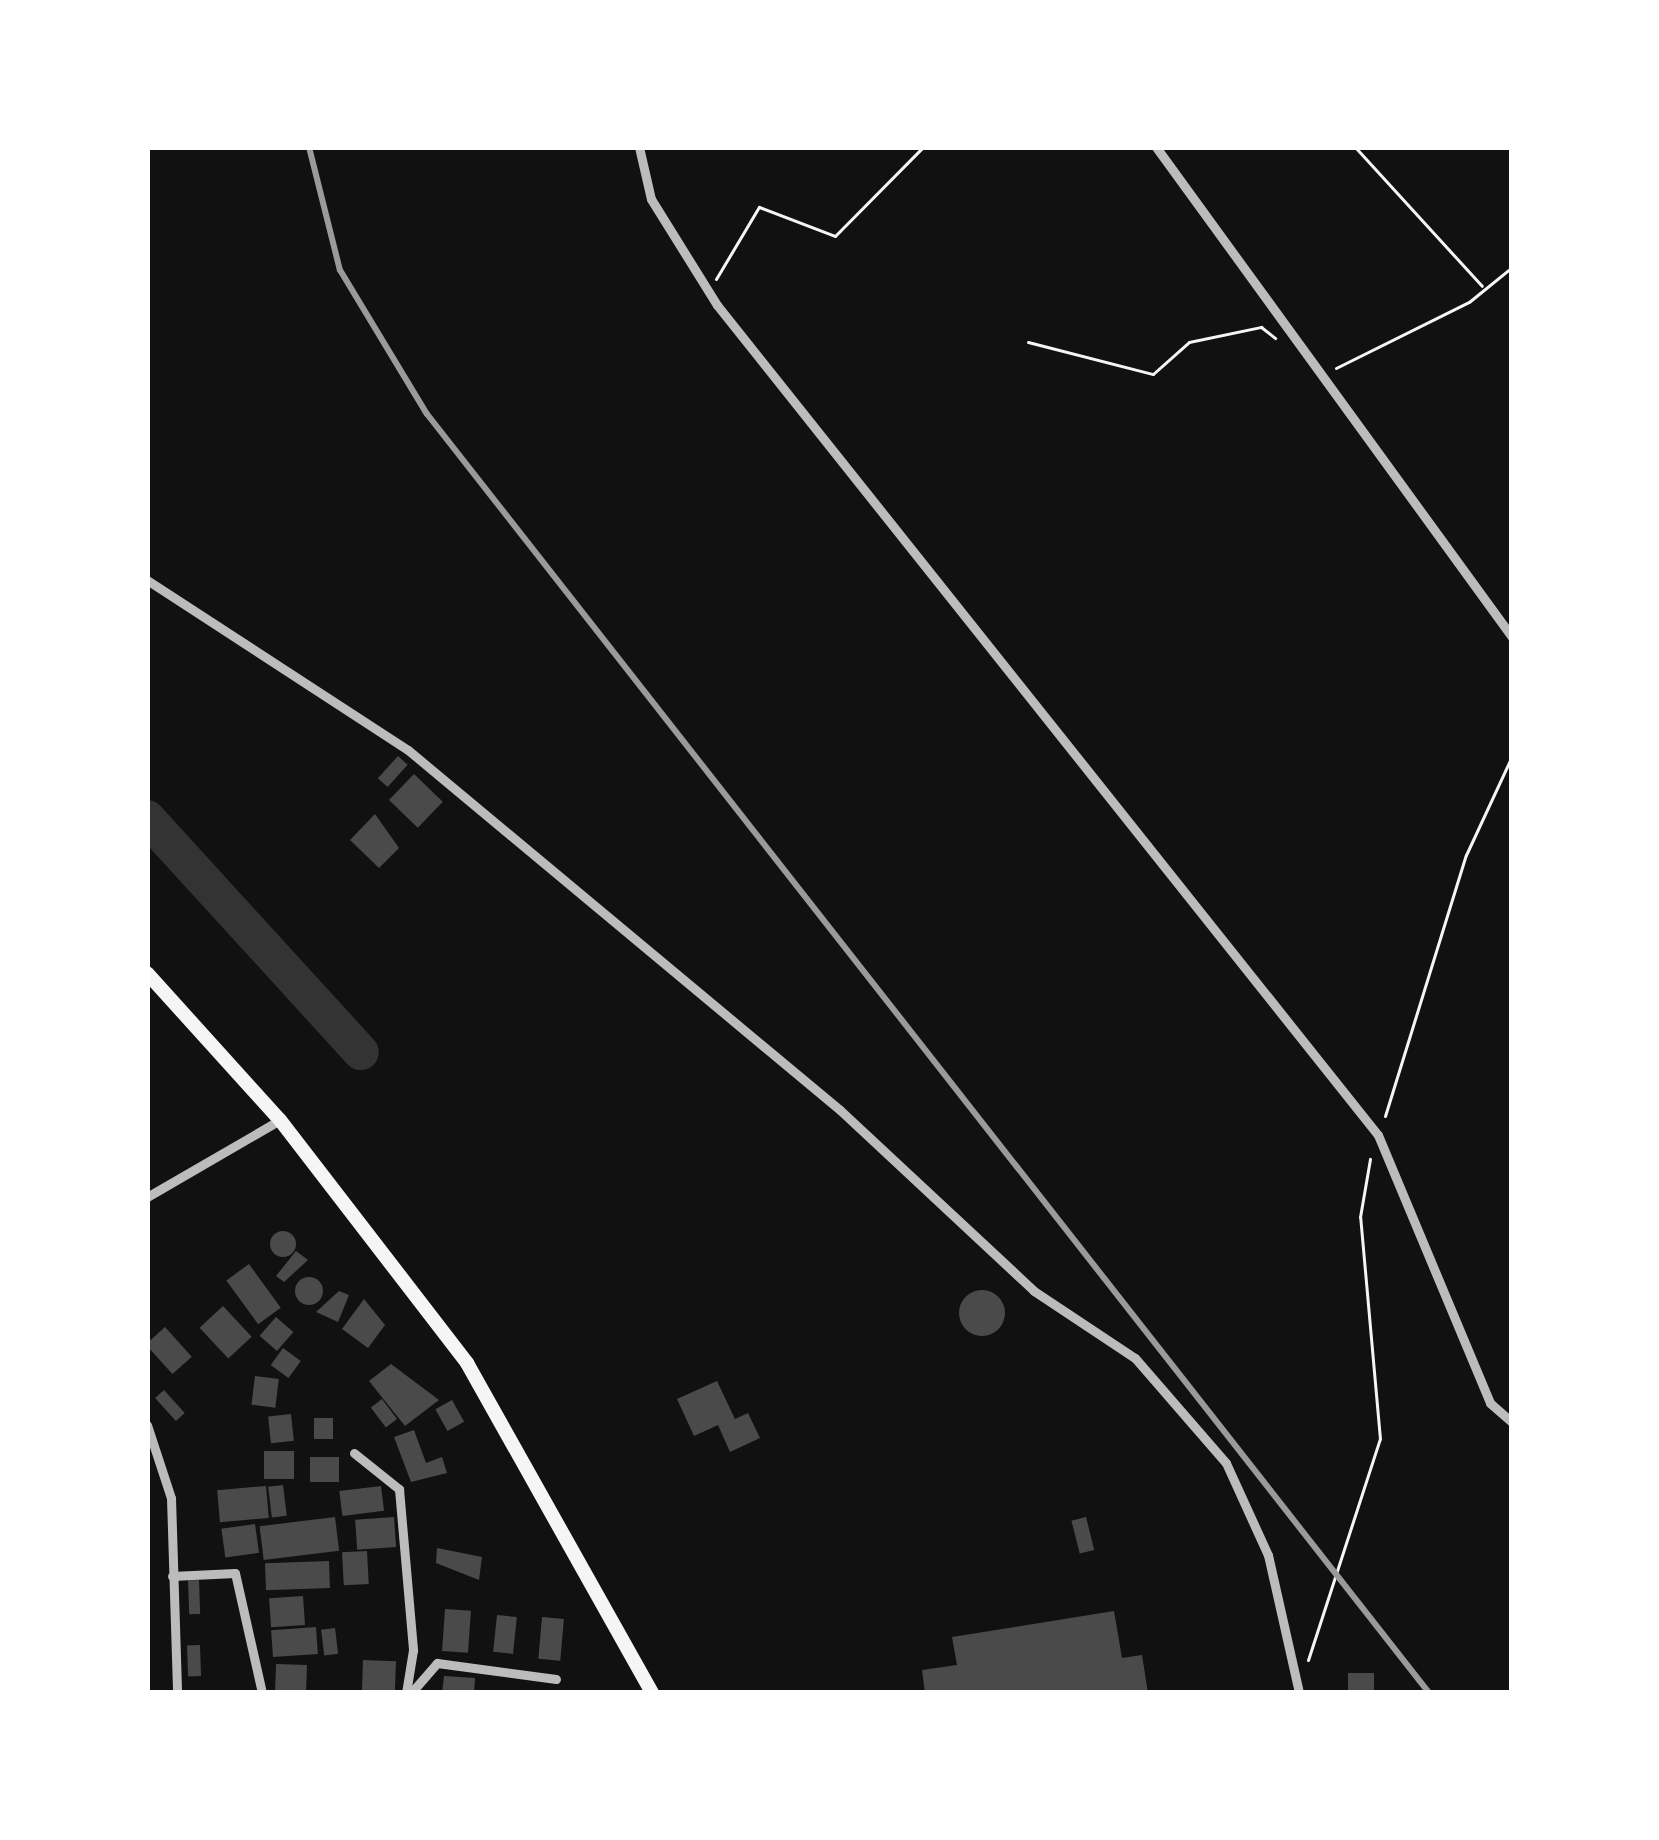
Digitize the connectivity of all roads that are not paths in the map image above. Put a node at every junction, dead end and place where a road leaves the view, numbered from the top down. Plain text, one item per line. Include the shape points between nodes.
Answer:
1 (639, 147) edge
2 (1156, 147) edge
3 (147, 580) edge
4 (1512, 637) edge
5 (147, 973) edge
6 (280, 1120) junction
7 (147, 1197) edge
8 (1512, 1422) edge
9 (147, 1425) edge
10 (354, 1453) dead end
11 (172, 1576) junction
12 (556, 1679) dead end
13 (177, 1693) edge
14 (262, 1693) edge
15 (409, 1693) edge
16 (652, 1693) edge
17 (1299, 1693) edge

1 - 8 street via 651,199 709,291 1378,1135 1490,1403
2 - 4 street
3 - 17 street via 408,750 840,1110 1034,1291 1149,1372 1226,1463 1268,1556
5 - 6 main road
6 - 7 street
6 - 16 main road via 467,1363 541,1478
9 - 11 street via 164,1453
10 - 15 street via 399,1489 413,1650
11 - 13 street
11 - 14 street via 235,1574
12 - 15 street via 437,1663

